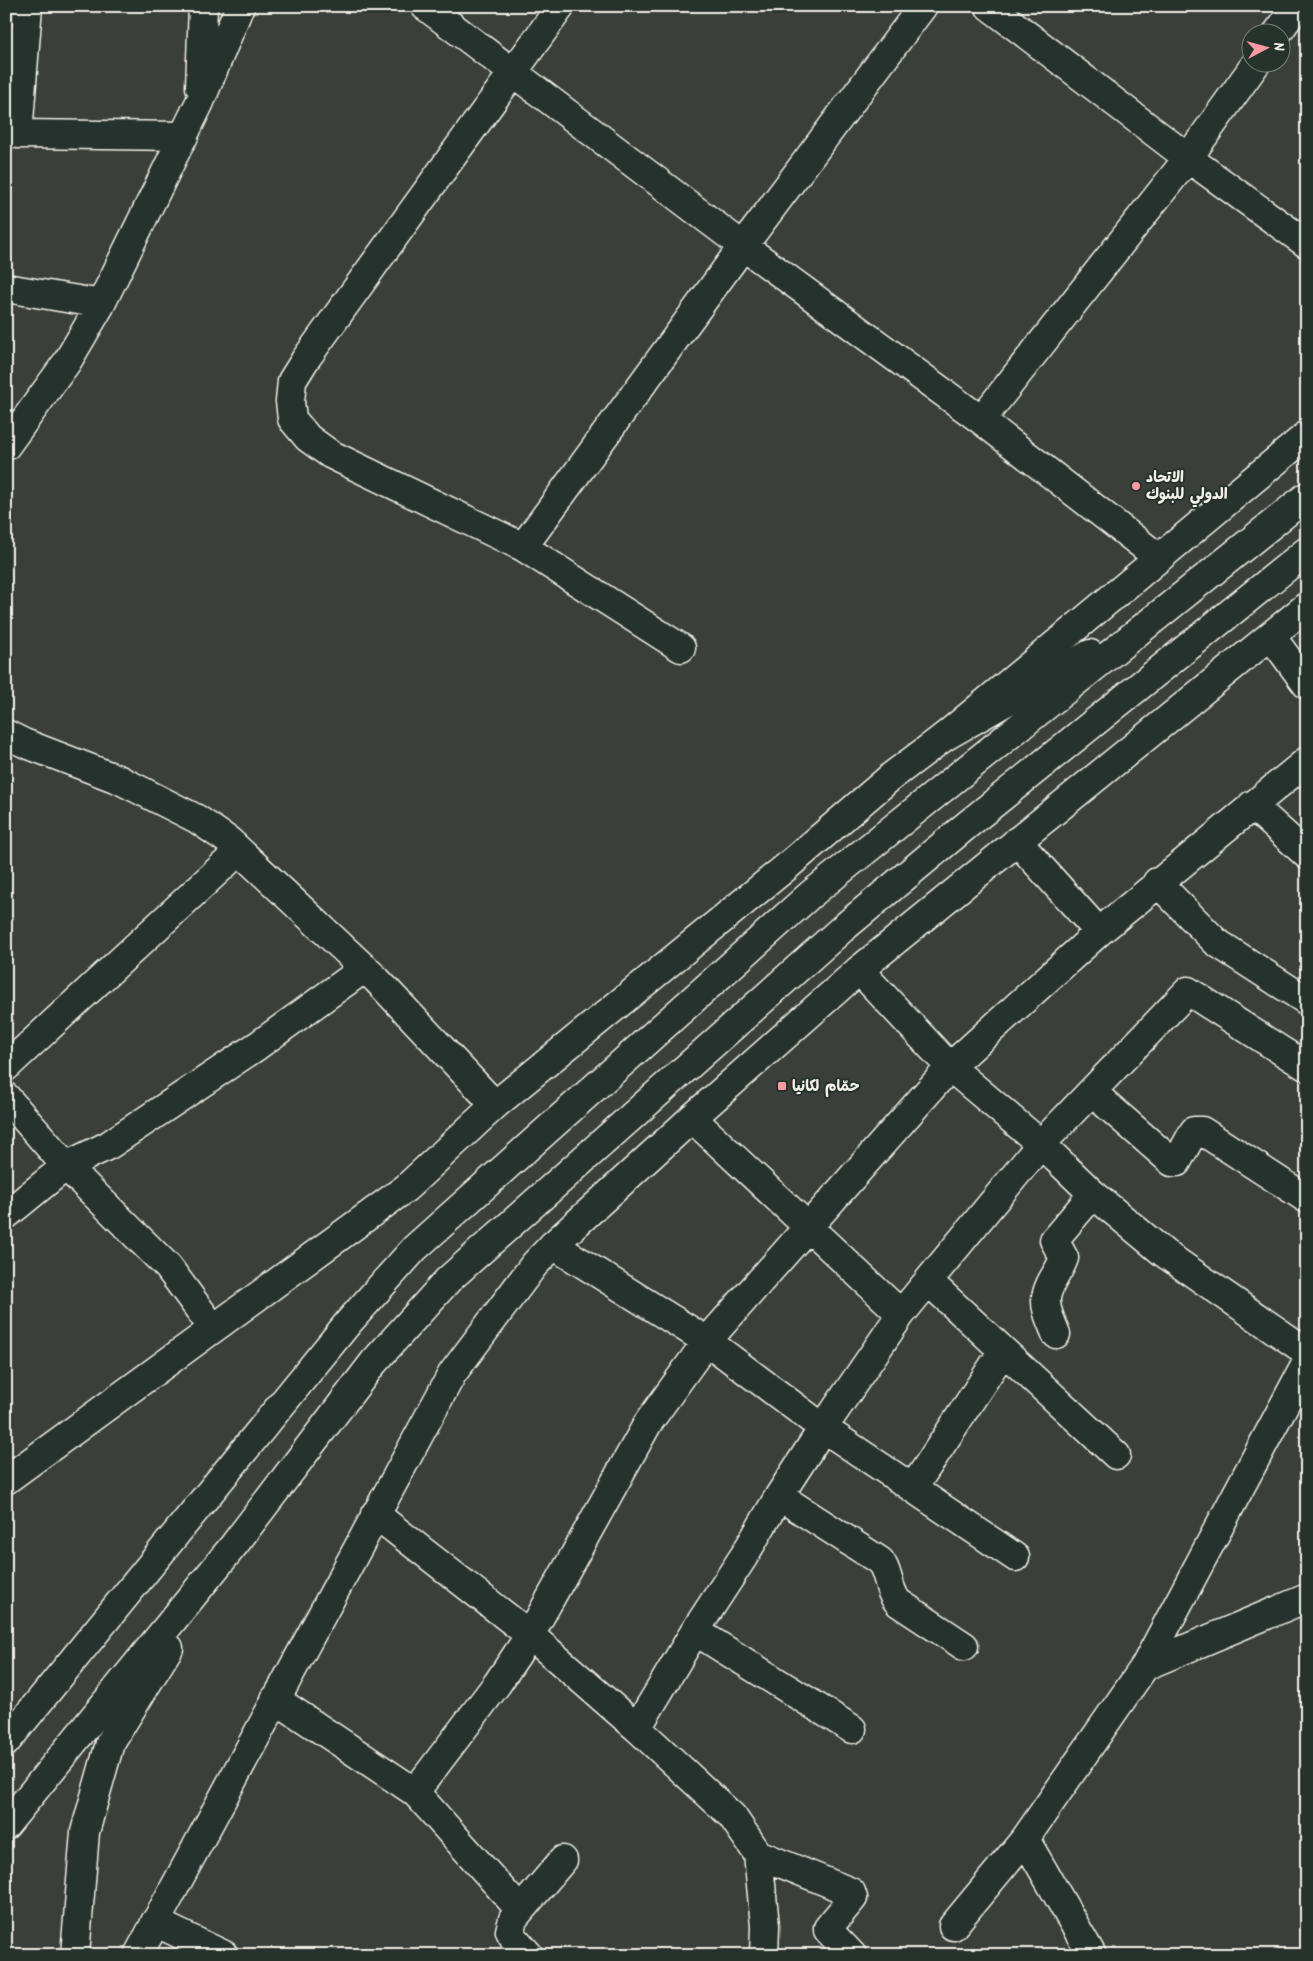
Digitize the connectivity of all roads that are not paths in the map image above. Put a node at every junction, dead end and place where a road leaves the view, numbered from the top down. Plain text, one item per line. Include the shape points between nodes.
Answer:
1 (28, 6) edge
2 (203, 6) edge
3 (240, 6) edge
4 (425, 6) edge
5 (561, 6) edge
6 (923, 6) edge
7 (989, 6) edge
8 (1297, 6) edge
9 (1285, 22) edge
10 (1250, 72) edge
11 (513, 73) junction
12 (199, 104) junction
13 (12, 133) edge
14 (184, 136) junction
15 (1188, 158) junction
16 (1307, 244) edge
17 (742, 246) junction
18 (6, 288) edge
19 (100, 306) junction
20 (981, 420) junction
21 (1307, 435) edge
22 (6, 446) edge
23 (1307, 496) edge
24 (523, 547) junction
25 (1307, 551) edge
26 (1159, 558) junction
27 (1307, 606) edge
28 (1164, 612) junction
29 (1271, 636) junction
30 (681, 648) dead end
31 (1307, 685) edge
32 (6, 734) edge
33 (944, 736) junction
34 (1307, 761) edge
35 (1252, 804) junction
36 (1017, 841) junction
37 (240, 851) junction
38 (1307, 856) edge
39 (1157, 882) junction
40 (1099, 932) junction
41 (365, 968) junction
42 (859, 970) junction
43 (1307, 1001) edge
44 (6, 1066) edge
45 (950, 1066) junction
46 (1307, 1067) edge
47 (1092, 1092) junction
48 (6, 1097) edge
49 (495, 1105) junction
50 (692, 1118) junction
51 (1041, 1144) junction
52 (66, 1166) junction
53 (1093, 1194) junction
54 (1307, 1199) edge
55 (6, 1215) edge
56 (807, 1227) junction
57 (553, 1245) junction
58 (928, 1281) junction
59 (901, 1314) junction
60 (213, 1328) junction
61 (1056, 1334) dead end
62 (707, 1341) junction
63 (1003, 1352) junction
64 (1307, 1352) edge
65 (1307, 1362) edge
66 (823, 1428) junction
67 (1116, 1455) dead end
68 (6, 1480) edge
69 (913, 1488) junction
70 (779, 1496) junction
71 (375, 1514) junction
72 (234, 1545) junction
73 (1015, 1557) dead end
74 (1307, 1598) edge
75 (695, 1631) junction
76 (530, 1635) junction
77 (964, 1646) dead end
78 (1145, 1666) junction
79 (275, 1698) junction
80 (637, 1728) junction
81 (852, 1729) dead end
82 (6, 1742) edge
83 (415, 1792) junction
84 (6, 1825) edge
85 (1024, 1839) junction
86 (758, 1854) junction
87 (563, 1860) dead end
88 (520, 1910) junction
89 (155, 1922) junction
90 (953, 1926) dead end
91 (75, 1955) edge
92 (138, 1955) edge
93 (224, 1955) edge
94 (529, 1955) edge
95 (764, 1955) edge
96 (852, 1955) edge
97 (1092, 1955) edge

1 - 13 street
2 - 12 street
3 - 12 street
4 - 11 street
5 - 11 street
6 - 17 street
7 - 15 street
8 - 9 street
10 - 15 street
11 - 17 street
11 - 24 street via 305,360 292,381 290,400 292,419 308,438 330,454
12 - 14 street
13 - 14 street
14 - 19 street
15 - 16 street
15 - 20 street
17 - 20 street
17 - 24 street
18 - 19 street
19 - 22 street via 66,362
20 - 26 street
21 - 26 street
23 - 28 street
24 - 30 street
25 - 72 street via 842,929 448,1280 374,1362
26 - 33 street
27 - 29 street
28 - 33 street
28 - 82 street via 810,895 415,1248 348,1323
29 - 31 street
29 - 36 street
32 - 37 street via 120,780 197,819
33 - 49 street
34 - 35 street
35 - 38 street
35 - 39 street
36 - 40 street
36 - 42 street
37 - 41 street
37 - 44 street
39 - 40 street
39 - 43 street via 1216,942
40 - 45 street
41 - 49 street
41 - 52 street via 257,1046 109,1145
42 - 45 street
42 - 50 street
45 - 51 street
45 - 56 street
46 - 47 street via 1188,991
47 - 51 street
47 - 54 street via 1172,1162 1177,1162 1194,1131 1202,1130
48 - 52 street
49 - 60 street via 406,1188
50 - 56 street
50 - 57 street
51 - 53 street
51 - 58 street
52 - 55 street
52 - 60 street via 168,1267
53 - 61 street via 1054,1240 1064,1258 1046,1298
53 - 64 street via 1164,1253
56 - 59 street
56 - 62 street
57 - 62 street
57 - 71 street via 534,1265 452,1374
58 - 59 street
58 - 63 street
59 - 66 street
60 - 68 street
62 - 66 street
62 - 76 street via 648,1423
63 - 67 street
63 - 69 street
65 - 78 street
66 - 69 street
66 - 70 street
69 - 73 street
70 - 75 street
70 - 77 street via 880,1561 898,1603
71 - 76 street
71 - 79 street
72 - 84 street
72 - 91 street via 110,1743 85,1832
74 - 78 street
75 - 80 street
75 - 81 street
76 - 80 street
76 - 83 street
78 - 85 street
79 - 83 street
79 - 89 street
80 - 86 street via 732,1816
83 - 88 street
85 - 90 street
85 - 97 street
86 - 95 street via 765,1926
86 - 96 street via 851,1892 853,1898 828,1930
87 - 88 street
88 - 94 street via 510,1931
89 - 92 street
89 - 93 street

